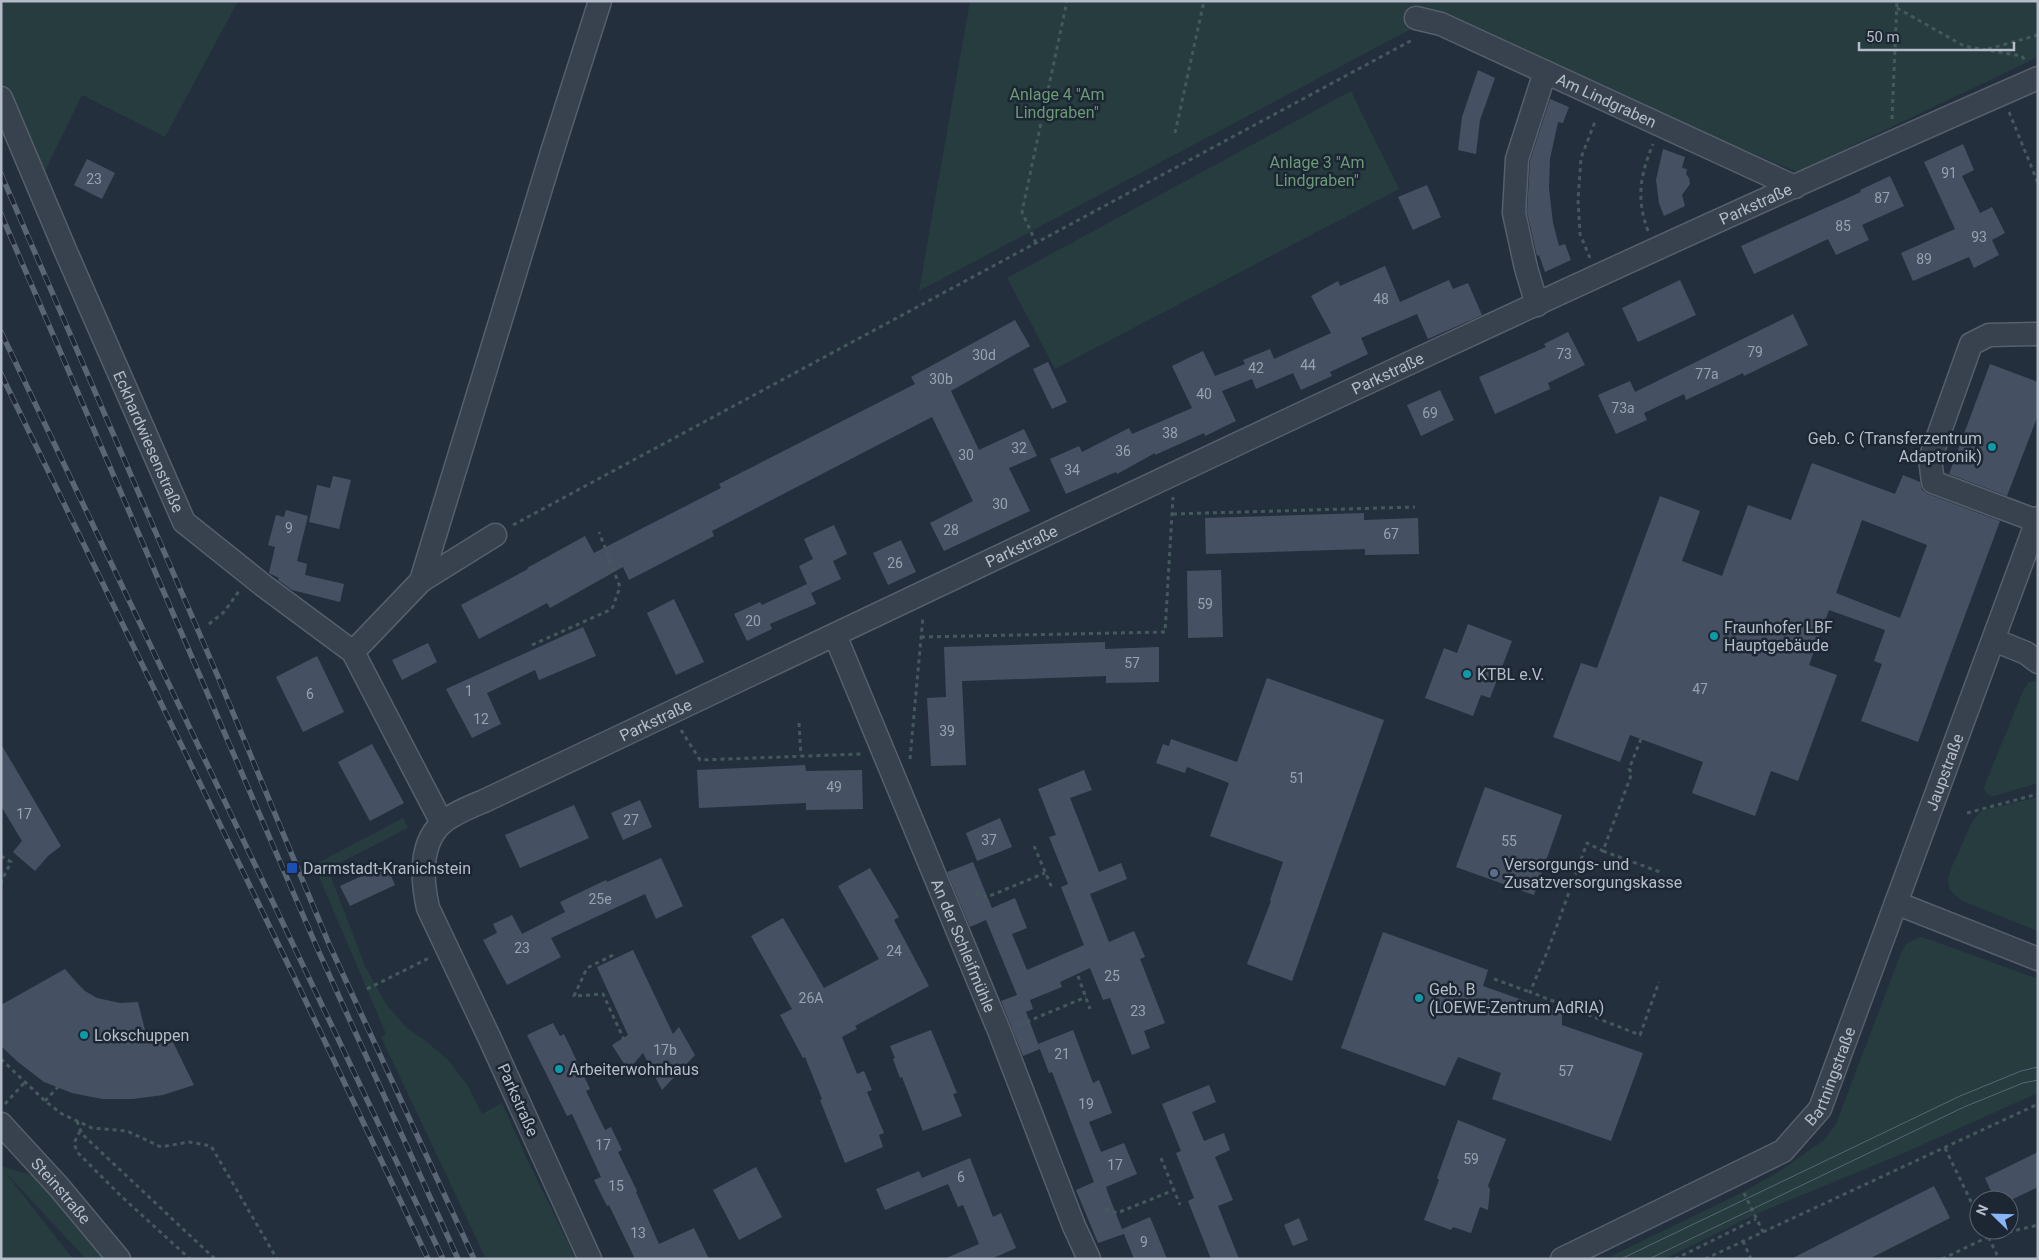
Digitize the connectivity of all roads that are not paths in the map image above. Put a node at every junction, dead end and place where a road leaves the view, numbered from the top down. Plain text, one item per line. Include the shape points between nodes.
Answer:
1 (600, 1) edge
2 (1416, 18) dead end
3 (1545, 72) junction
4 (2038, 78) edge
5 (1, 98) edge
6 (1795, 186) junction
7 (1537, 305) junction
8 (2038, 334) edge
9 (2037, 519) edge
10 (495, 535) road end
11 (421, 581) junction
12 (835, 635) junction
13 (1994, 640) junction
14 (353, 652) junction
15 (2038, 662) edge
16 (442, 823) junction
17 (1896, 903) junction
18 (2038, 959) edge
19 (1, 1124) edge
20 (119, 1259) edge
21 (590, 1259) edge
22 (1089, 1259) edge
23 (1562, 1259) edge

1 - 11 street
2 - 3 street, Am Lindgraben via 1441,24
3 - 6 street, Am Lindgraben
3 - 7 street via 1517,158 1514,213
4 - 6 street, Parkstraße
5 - 14 street, Eckhardwiesenstraße via 184,522
6 - 7 street, Parkstraße
7 - 12 street, Parkstraße
8 - 9 street via 1989,335 1971,344 1930,459 1933,482
9 - 13 street, Jaupstraße
10 - 11 street
11 - 14 street
12 - 16 street, Parkstraße via 484,800
12 - 22 street, An der Schleifmühle via 1000,1033
13 - 15 street via 2026,653
13 - 17 street, Jaupstraße
14 - 16 street, Eckhardwiesenstraße
16 - 21 street, Parkstraße via 426,851 424,886 428,908
17 - 18 street
17 - 23 street, Bartningstraße via 1820,1110 1783,1151
19 - 20 street, Steinstraße

